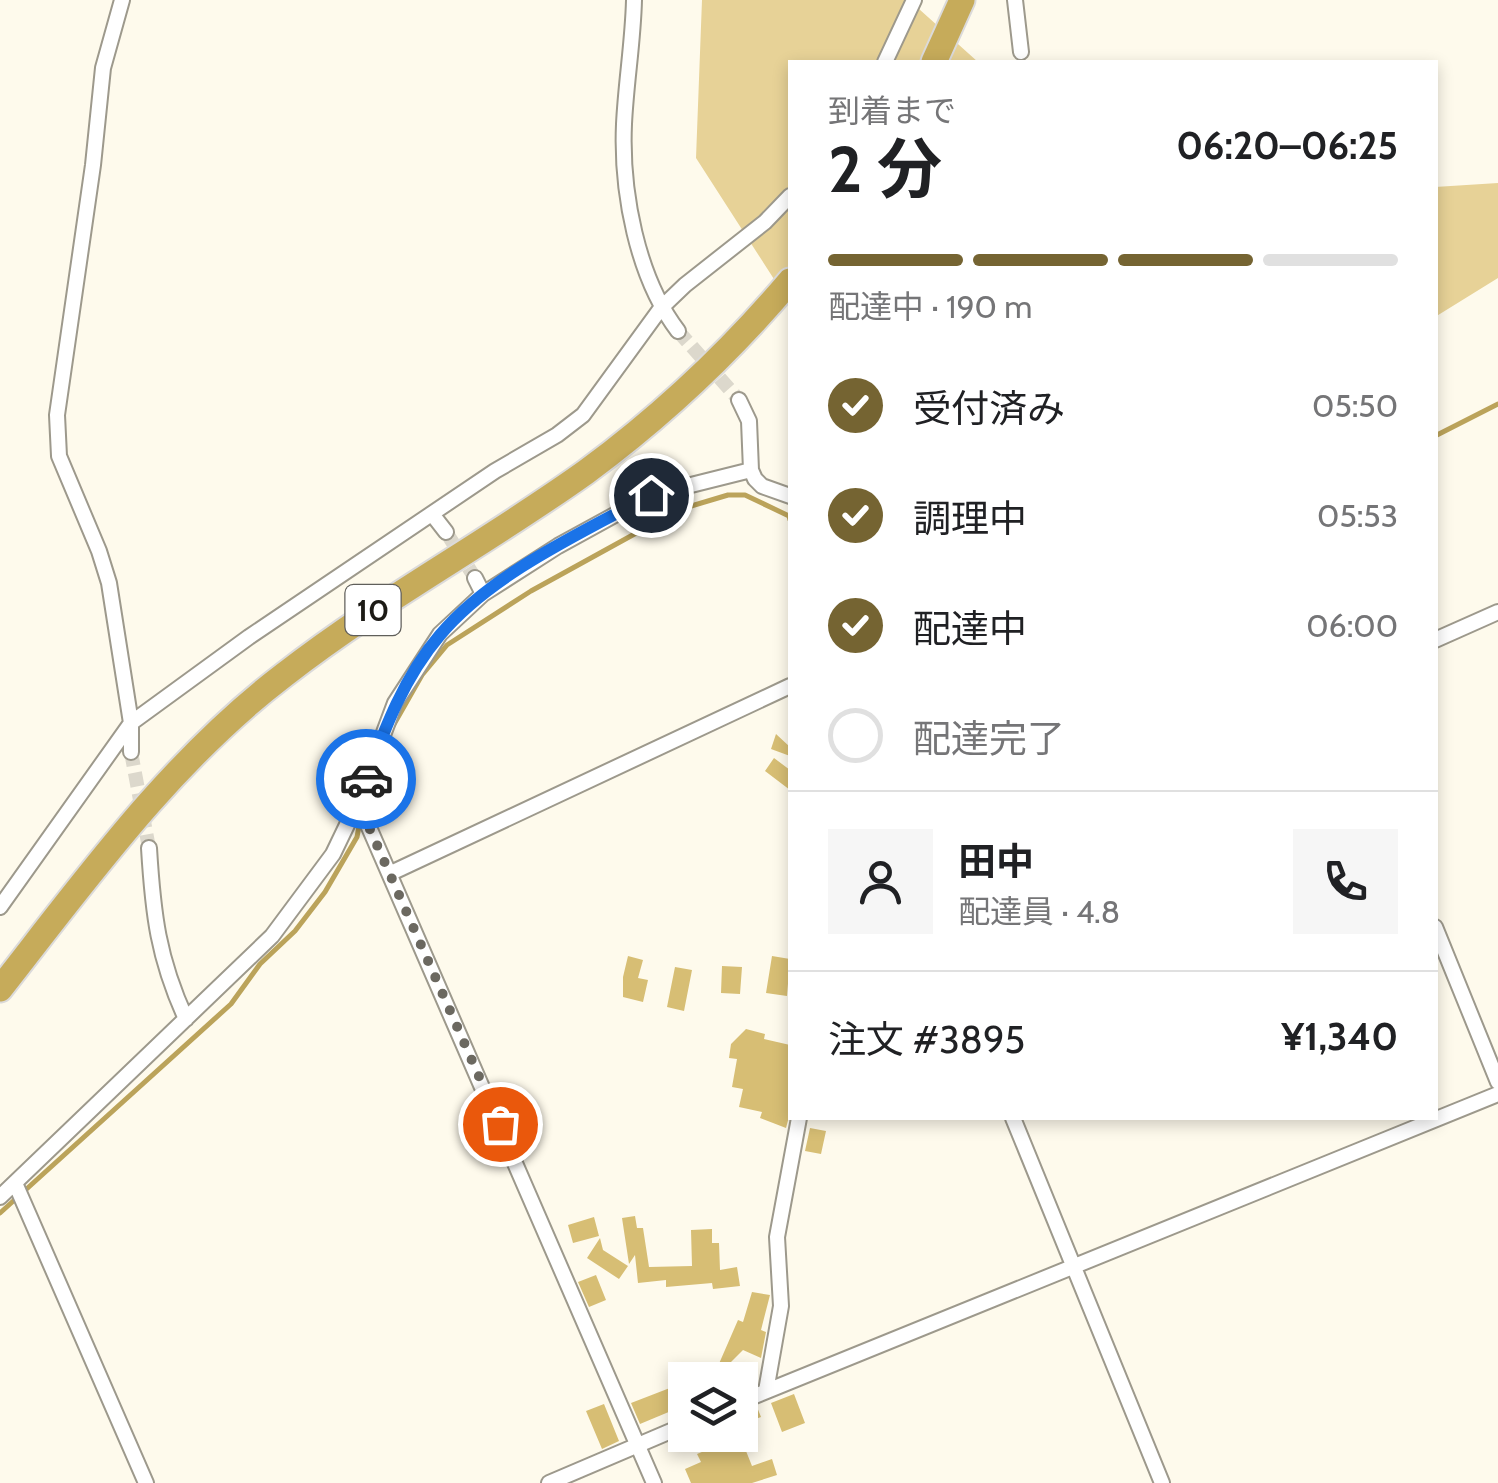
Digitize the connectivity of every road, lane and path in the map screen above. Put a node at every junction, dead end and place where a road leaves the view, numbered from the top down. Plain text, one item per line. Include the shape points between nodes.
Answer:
1 (122, 0) edge
2 (634, 0) edge
3 (914, 0) edge
4 (1015, 0) edge
5 (960, 5) edge
6 (1021, 52) dead end
7 (886, 60) edge
8 (935, 60) edge
9 (788, 198) edge
10 (788, 283) edge
11 (661, 308) junction
12 (678, 331) tunnel mouth
13 (739, 400) tunnel mouth
14 (751, 470) junction
15 (788, 495) edge
16 (432, 514) junction
17 (446, 532) tunnel mouth
18 (475, 578) tunnel mouth
19 (483, 594) junction
20 (1498, 612) edge
21 (1438, 639) edge
22 (788, 687) edge
23 (131, 723) junction
24 (131, 752) tunnel mouth
25 (358, 802) junction
26 (149, 848) tunnel mouth
27 (391, 873) junction
28 (0, 907) edge
29 (1438, 934) edge
30 (0, 989) edge
31 (186, 1018) junction
32 (1498, 1082) edge
33 (1498, 1094) edge
34 (1438, 1118) edge
35 (798, 1120) edge
36 (1014, 1120) edge
37 (1433, 1120) edge
38 (15, 1184) junction
39 (0, 1197) edge
40 (1072, 1265) junction
41 (766, 1391) junction
42 (758, 1394) edge
43 (668, 1432) edge
44 (638, 1445) junction
45 (146, 1483) edge
46 (549, 1483) edge
47 (654, 1483) edge
48 (1162, 1483) edge

1 - 23 street via 103,68 56,415 59,456 108,584
2 - 11 street via 625,164 635,229
3 - 7 street
4 - 6 street
5 - 8 highway
9 - 11 street
10 - 30 highway, 10 via 724,354 620,446 356,622 205,742
11 - 12 street
11 - 16 street via 583,415
13 - 14 street via 749,421
14 - 15 street via 762,486
14 - 19 street via 651,495
16 - 17 street
16 - 23 street
18 - 19 street
19 - 25 street via 440,634 408,680
20 - 21 street
22 - 27 street
23 - 24 street
23 - 28 street
25 - 27 street
25 - 31 street via 332,854 281,924
26 - 31 street via 160,956
27 - 44 street
29 - 32 street
31 - 38 street
33 - 34 street
35 - 41 street via 777,1238 781,1306
36 - 40 street
37 - 40 street
38 - 39 street
38 - 45 street
40 - 41 street
40 - 48 street
41 - 42 street
43 - 44 street
44 - 46 street
44 - 47 street

